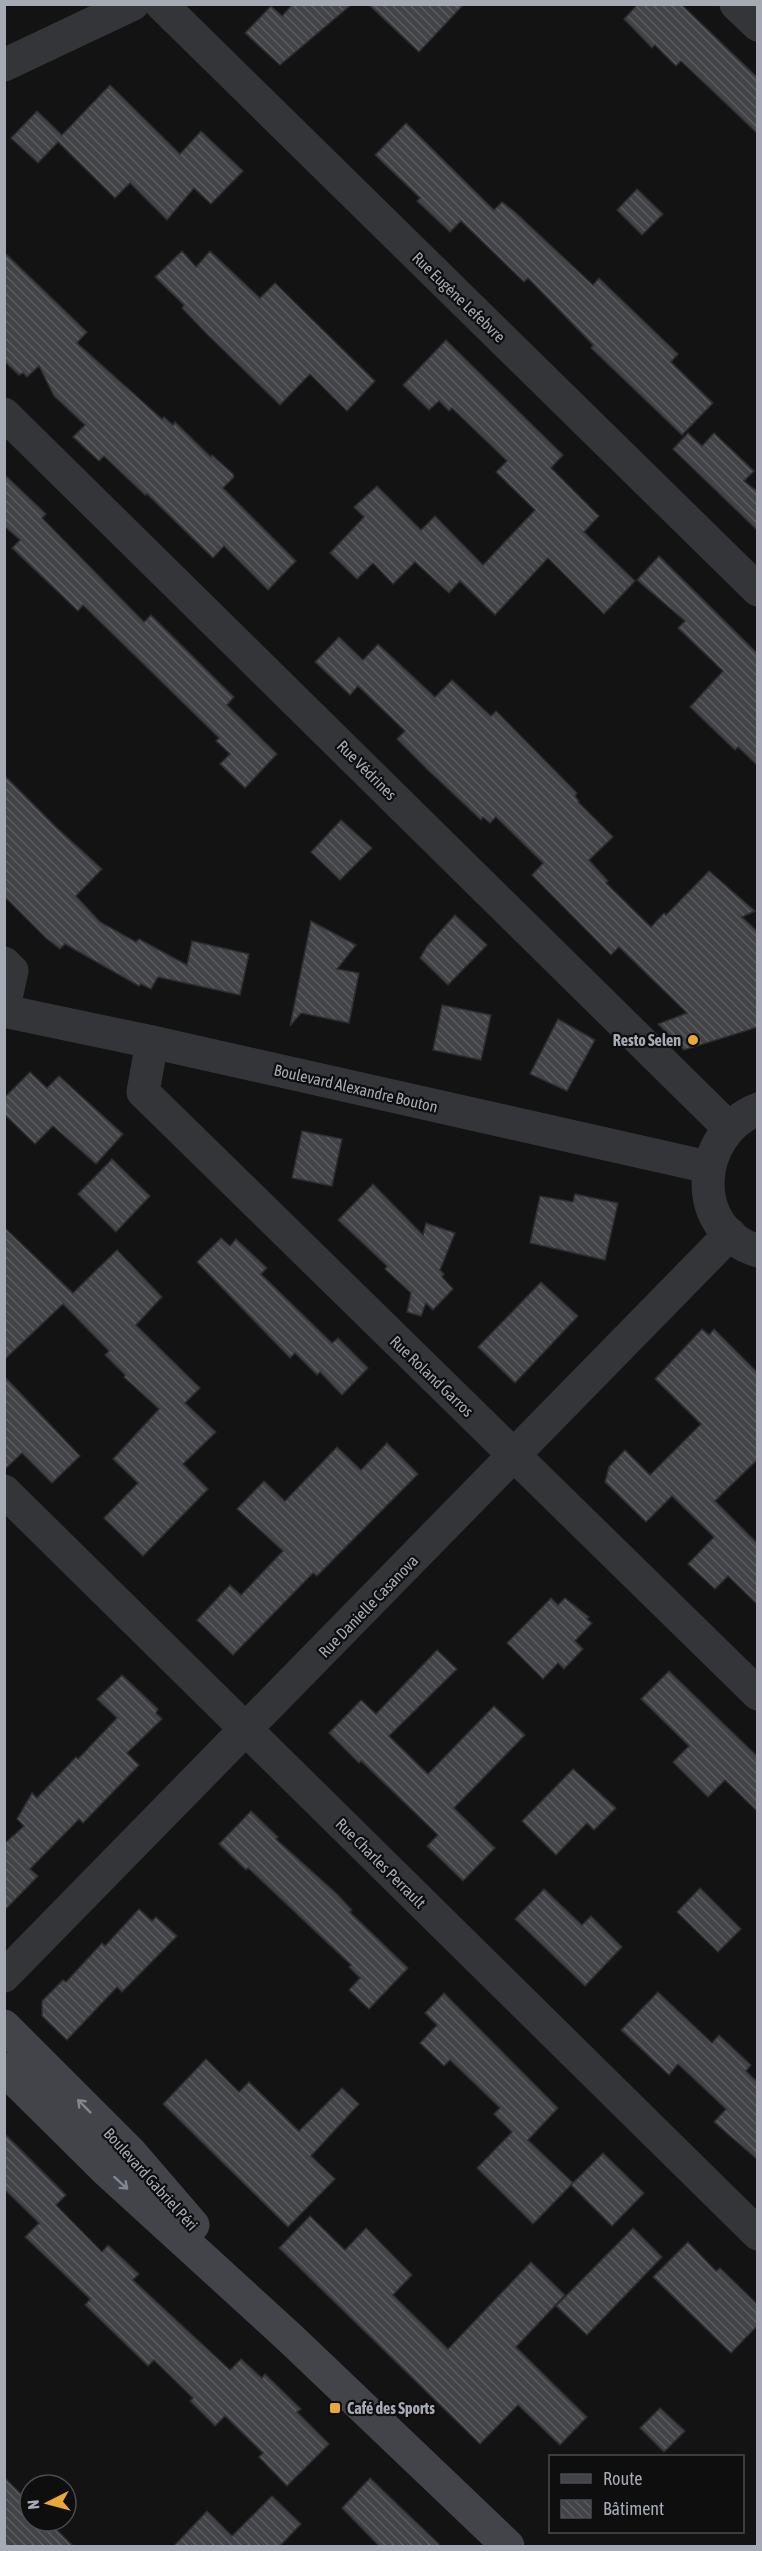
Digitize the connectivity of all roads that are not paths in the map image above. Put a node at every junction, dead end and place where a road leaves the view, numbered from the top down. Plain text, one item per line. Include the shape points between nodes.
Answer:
1 (133, 4) edge
2 (161, 4) edge
3 (736, 4) edge
4 (758, 25) edge
5 (4, 65) edge
6 (4, 414) edge
7 (758, 590) edge
8 (4, 963) edge
9 (4, 1009) edge
10 (152, 1042) junction
11 (758, 1109) edge
12 (728, 1127) junction
13 (708, 1167) junction
14 (730, 1234) junction
15 (758, 1251) edge
16 (515, 1456) junction
17 (4, 1491) edge
18 (758, 1695) edge
19 (246, 1730) junction
20 (4, 1976) edge
21 (4, 2026) edge
22 (4, 2069) edge
23 (758, 2234) edge
24 (290, 2338) junction
25 (508, 2547) edge

1 - 5 street
2 - 7 street, Rue Eugène Lefebvre
3 - 4 street
6 - 12 street, Rue Védrines
8 - 9 street via 12,971
9 - 10 street, Boulevard Alexandre Bouton
10 - 13 street, Boulevard Alexandre Bouton
10 - 16 street, Rue Roland Garros via 143,1092
11 - 12 street
12 - 13 street via 715,1146
13 - 14 street via 711,1203
14 - 15 street
14 - 16 street, Rue Danielle Casanova
16 - 18 street, Rue Roland Garros
16 - 19 street, Rue Danielle Casanova
17 - 19 street, Rue Charles Perrault
19 - 20 street, Rue Danielle Casanova
19 - 23 street, Rue Charles Perrault
24 -> 21 main road, Boulevard Gabriel Péri via 131,2153
22 -> 24 main road, Boulevard Gabriel Péri via 106,2170
24 - 25 main road, Boulevard Gabriel Péri

